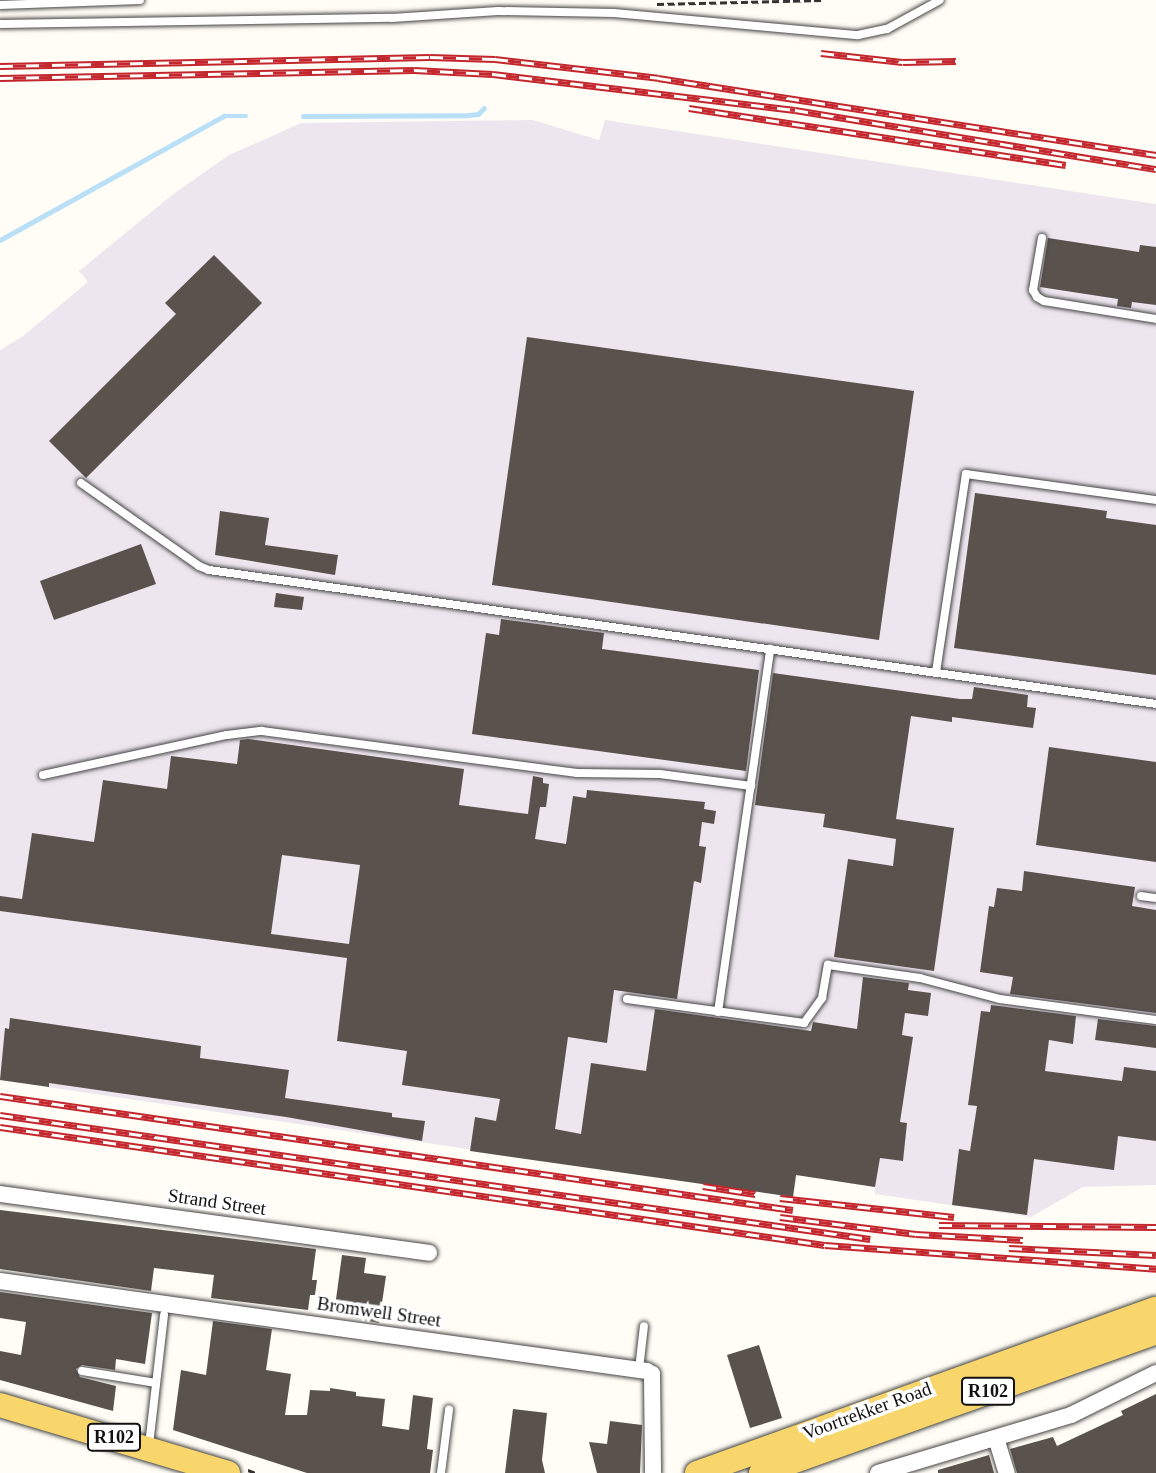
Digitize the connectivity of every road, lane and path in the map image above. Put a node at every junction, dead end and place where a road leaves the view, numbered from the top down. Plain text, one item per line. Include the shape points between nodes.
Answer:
1 (140, 0) edge
2 (940, 0) edge
3 (0, 5) edge
4 (0, 24) edge
5 (1042, 238) dead end
6 (1156, 319) edge
7 (81, 483) dead end
8 (1156, 500) edge
9 (770, 649) junction
10 (936, 673) junction
11 (1156, 704) edge
12 (43, 775) dead end
13 (751, 786) junction
14 (1141, 895) dead end
15 (1156, 898) edge
16 (627, 999) dead end
17 (718, 1012) junction
18 (1156, 1020) edge
19 (0, 1194) edge
20 (429, 1253) dead end
21 (0, 1281) edge
22 (1156, 1309) edge
23 (164, 1315) dead end
24 (644, 1326) dead end
25 (1156, 1332) edge
26 (639, 1368) junction
27 (82, 1371) dead end
28 (1156, 1373) edge
29 (156, 1383) junction
30 (0, 1405) edge
31 (449, 1410) dead end
32 (996, 1438) junction
33 (149, 1448) junction
34 (896, 1471) edge
35 (228, 1473) edge
36 (441, 1473) edge
37 (653, 1473) edge
38 (697, 1473) edge
39 (761, 1473) edge
40 (878, 1473) edge
41 (1006, 1473) edge

1 - 3 lane
2 - 4 lane via 887,29 858,36 614,13 466,11 392,18
5 - 6 lane via 1033,289 1044,302
7 - 9 lane via 209,570
8 - 10 lane via 966,474
9 - 10 lane
9 - 13 lane
10 - 11 lane
12 - 13 lane via 227,735 262,732 577,773 660,774
13 - 17 lane
14 - 15 lane
16 - 17 lane
17 - 18 lane via 804,1024 822,998 828,965 920,978 1000,999
19 - 20 street, Strand Street
21 - 26 street, Bromwell Street
22 - 38 main road, Voortrekker Road / R102
23 - 29 lane
24 - 26 lane
25 - 39 main road, Voortrekker Road / R102
26 - 37 street via 652,1374
27 - 29 lane
28 - 32 street via 1071,1415
29 - 33 lane
30 - 33 main road, R102
31 - 36 lane
32 - 34 street
32 - 41 street
33 - 35 main road, R102
34 - 40 street

